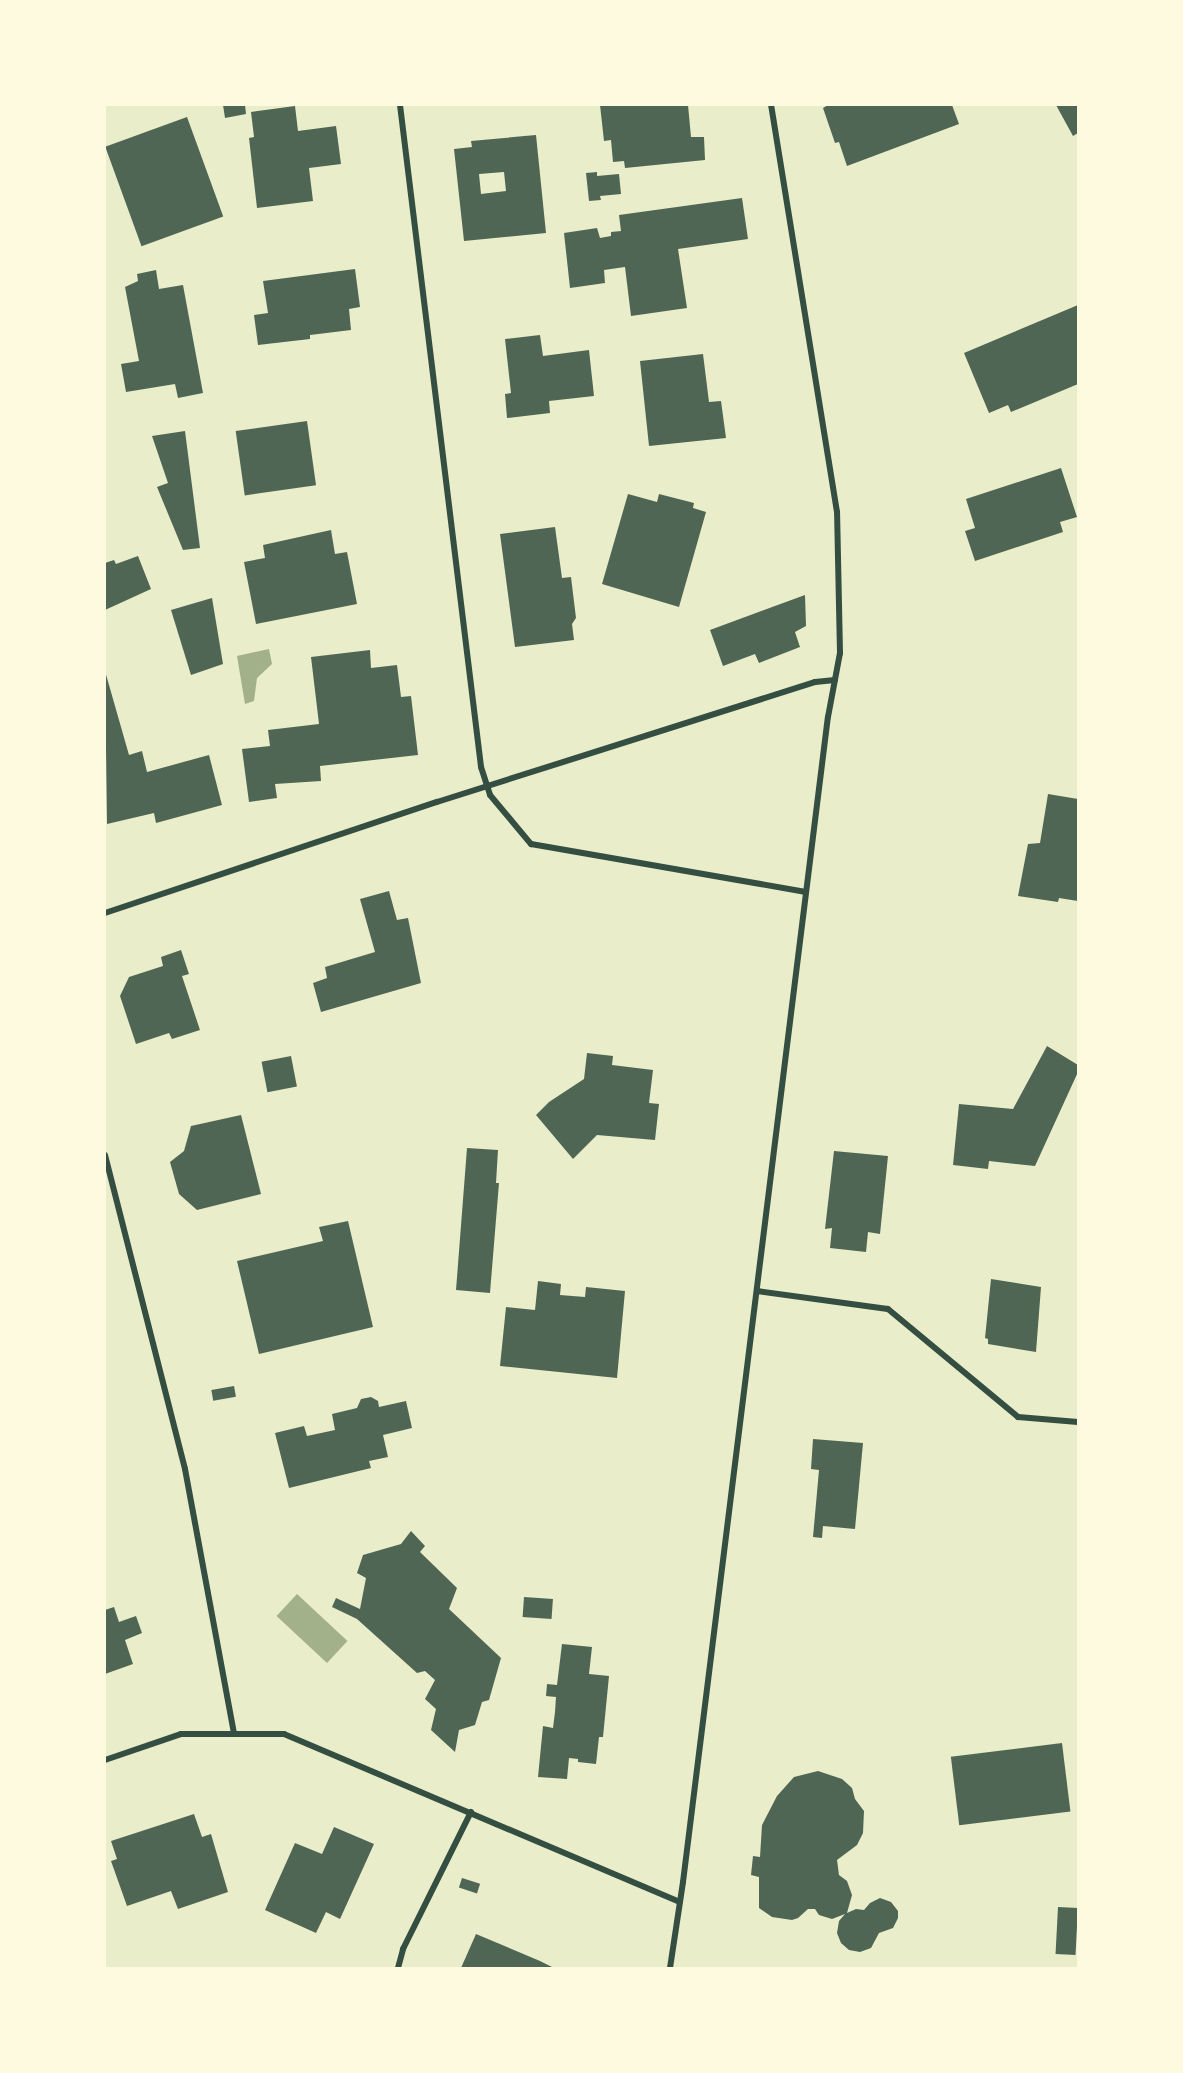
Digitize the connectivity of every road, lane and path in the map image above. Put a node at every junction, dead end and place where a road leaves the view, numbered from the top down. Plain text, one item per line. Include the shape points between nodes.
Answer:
1 (400, 105) edge
2 (771, 105) edge
3 (835, 680) junction
4 (487, 787) junction
5 (806, 892) junction
6 (105, 913) edge
7 (105, 1155) edge
8 (757, 1291) junction
9 (1078, 1422) edge
10 (234, 1734) junction
11 (105, 1760) edge
12 (471, 1812) junction
13 (680, 1902) junction
14 (398, 1968) edge
15 (670, 1968) edge

1 - 4 street via 481,767
2 - 3 street via 837,512 840,653
3 - 4 street via 815,682
3 - 5 street
4 - 5 street via 531,844
4 - 6 street
5 - 8 street
7 - 10 street via 186,1469
8 - 9 street via 888,1309 1018,1417
8 - 13 street
10 - 11 street via 181,1734
10 - 12 street via 284,1734
12 - 13 street
12 - 14 street via 403,1949
13 - 15 street

